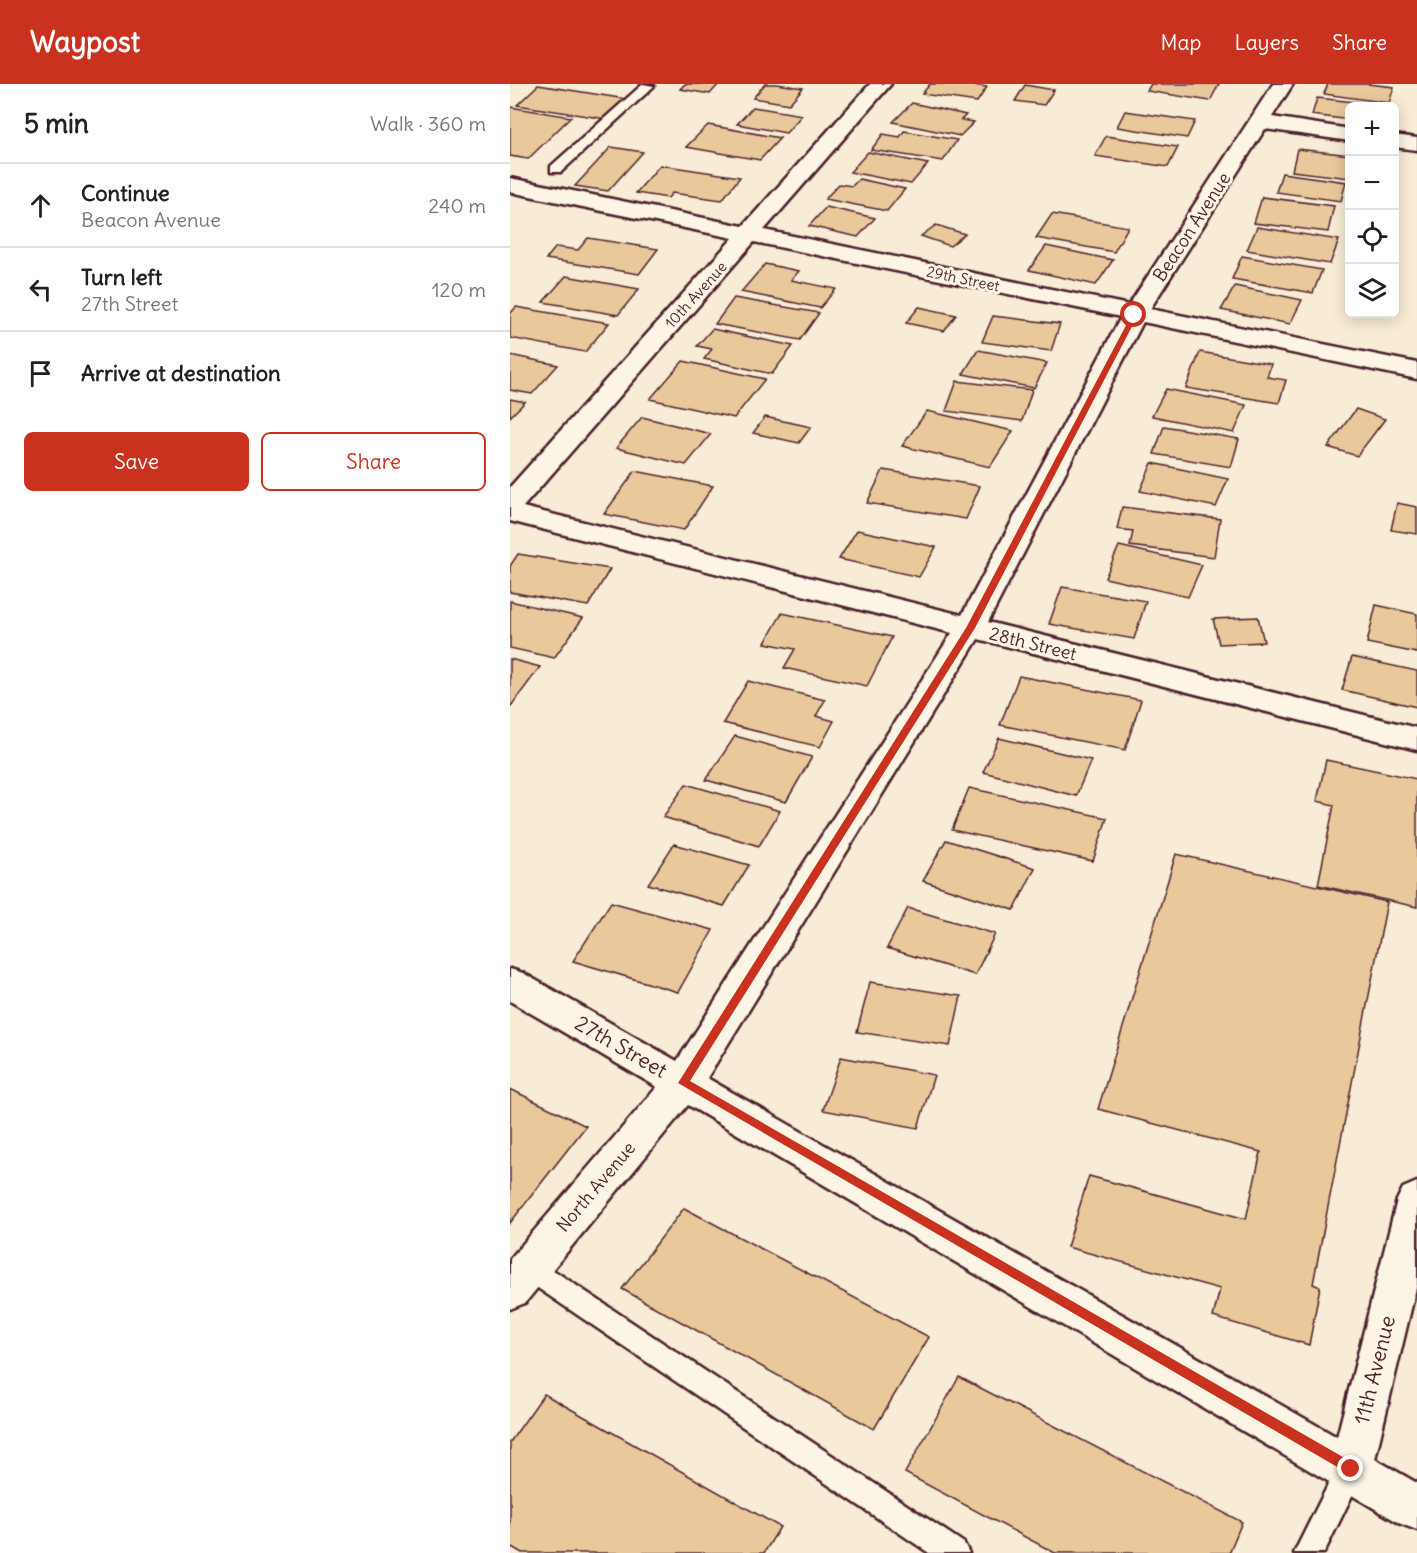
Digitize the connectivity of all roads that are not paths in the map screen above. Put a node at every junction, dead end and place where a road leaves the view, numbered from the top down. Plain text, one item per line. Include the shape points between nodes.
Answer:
1 (629, 84) edge
2 (881, 84) edge
3 (1283, 84) edge
4 (649, 85) edge
5 (1261, 122) junction
6 (1345, 134) edge
7 (1399, 142) edge
8 (1417, 144) edge
9 (556, 169) dead end
10 (510, 185) edge
11 (750, 234) junction
12 (1134, 315) junction
13 (1417, 371) edge
14 (510, 504) edge
15 (510, 512) edge
16 (970, 628) junction
17 (1417, 739) edge
18 (510, 983) edge
19 (683, 1083) junction
20 (1417, 1200) edge
21 (519, 1279) edge
22 (1351, 1469) junction
23 (1417, 1508) edge
24 (954, 1553) edge
25 (1309, 1553) edge

1 - 4 lane
2 - 11 street, 10th Avenue
3 - 5 street, Beacon Avenue
4 - 9 lane
5 - 6 street
5 - 12 street, Beacon Avenue
7 - 8 street
10 - 11 street, 29th Street
11 - 12 street, 29th Street
11 - 14 street, 10th Avenue
12 - 13 street, 29th Street
12 - 16 street, Beacon Avenue
15 - 16 street, 28th Street
16 - 17 street, 28th Street
16 - 19 street, Beacon Avenue
18 - 19 street, 27th Street
19 - 21 street, North Avenue
19 - 22 street, 27th Street
20 - 22 street, 11th Avenue
21 - 24 lane
22 - 23 street, 27th Street
22 - 25 lane

